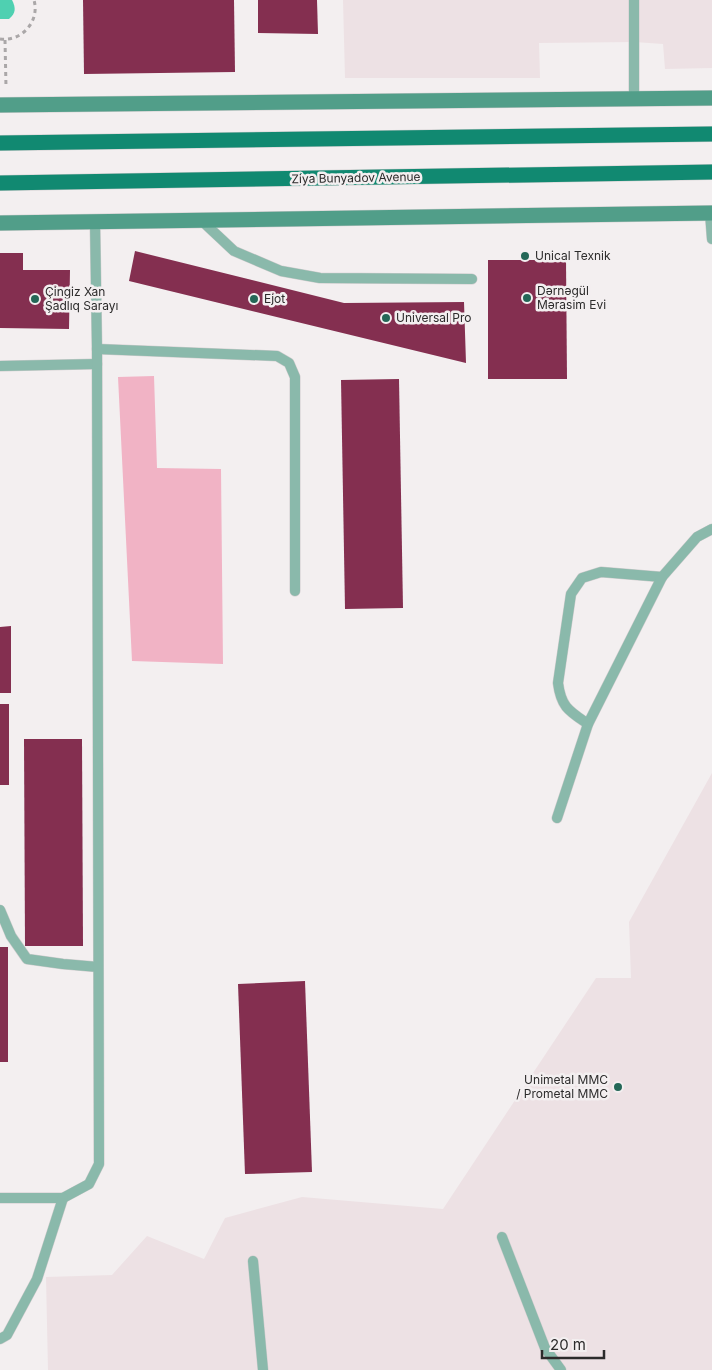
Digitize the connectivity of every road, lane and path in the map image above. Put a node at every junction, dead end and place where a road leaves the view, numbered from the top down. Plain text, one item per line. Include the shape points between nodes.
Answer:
1 (34, 0) edge
2 (634, 0) edge
3 (0, 39) edge
4 (5, 40) junction
5 (712, 98) edge
6 (634, 99) junction
7 (3, 104) edge
8 (712, 134) edge
9 (0, 143) edge
10 (712, 172) edge
11 (0, 183) edge
12 (711, 213) edge
13 (201, 220) junction
14 (95, 222) junction
15 (0, 223) edge
16 (712, 239) edge
17 (472, 279) dead end
18 (97, 349) junction
19 (97, 364) junction
20 (0, 366) edge
21 (712, 530) edge
22 (662, 578) junction
23 (295, 592) dead end
24 (588, 724) junction
25 (556, 818) dead end
26 (0, 910) edge
27 (98, 966) junction
28 (0, 1198) edge
29 (64, 1198) junction
30 (502, 1237) dead end
31 (253, 1261) dead end
32 (0, 1339) edge
33 (263, 1370) edge
34 (561, 1370) edge

1 - 4 path via 35,15 31,25 15,38
2 - 6 lane
3 - 4 path
4 - 7 path
5 - 6 main road
6 - 7 main road
8 - 9 main road
10 - 11 main road, Ziya Bunyadov Avenue
12 - 13 main road
12 - 16 lane
13 - 14 main road
13 - 17 lane via 234,251 281,271 320,278
14 - 15 main road
14 - 18 lane
18 - 19 lane
18 - 23 lane via 277,356 289,363 295,377
19 - 20 lane
19 - 27 lane
21 - 22 lane via 698,537
22 - 24 lane
22 - 24 lane via 602,572 582,578 571,594 558,683 560,698 568,711
24 - 25 lane
26 - 27 lane via 11,936 27,959
27 - 29 lane via 99,1164 89,1184
28 - 29 lane
29 - 32 lane via 37,1279 7,1335
30 - 34 lane via 545,1348
31 - 33 lane

